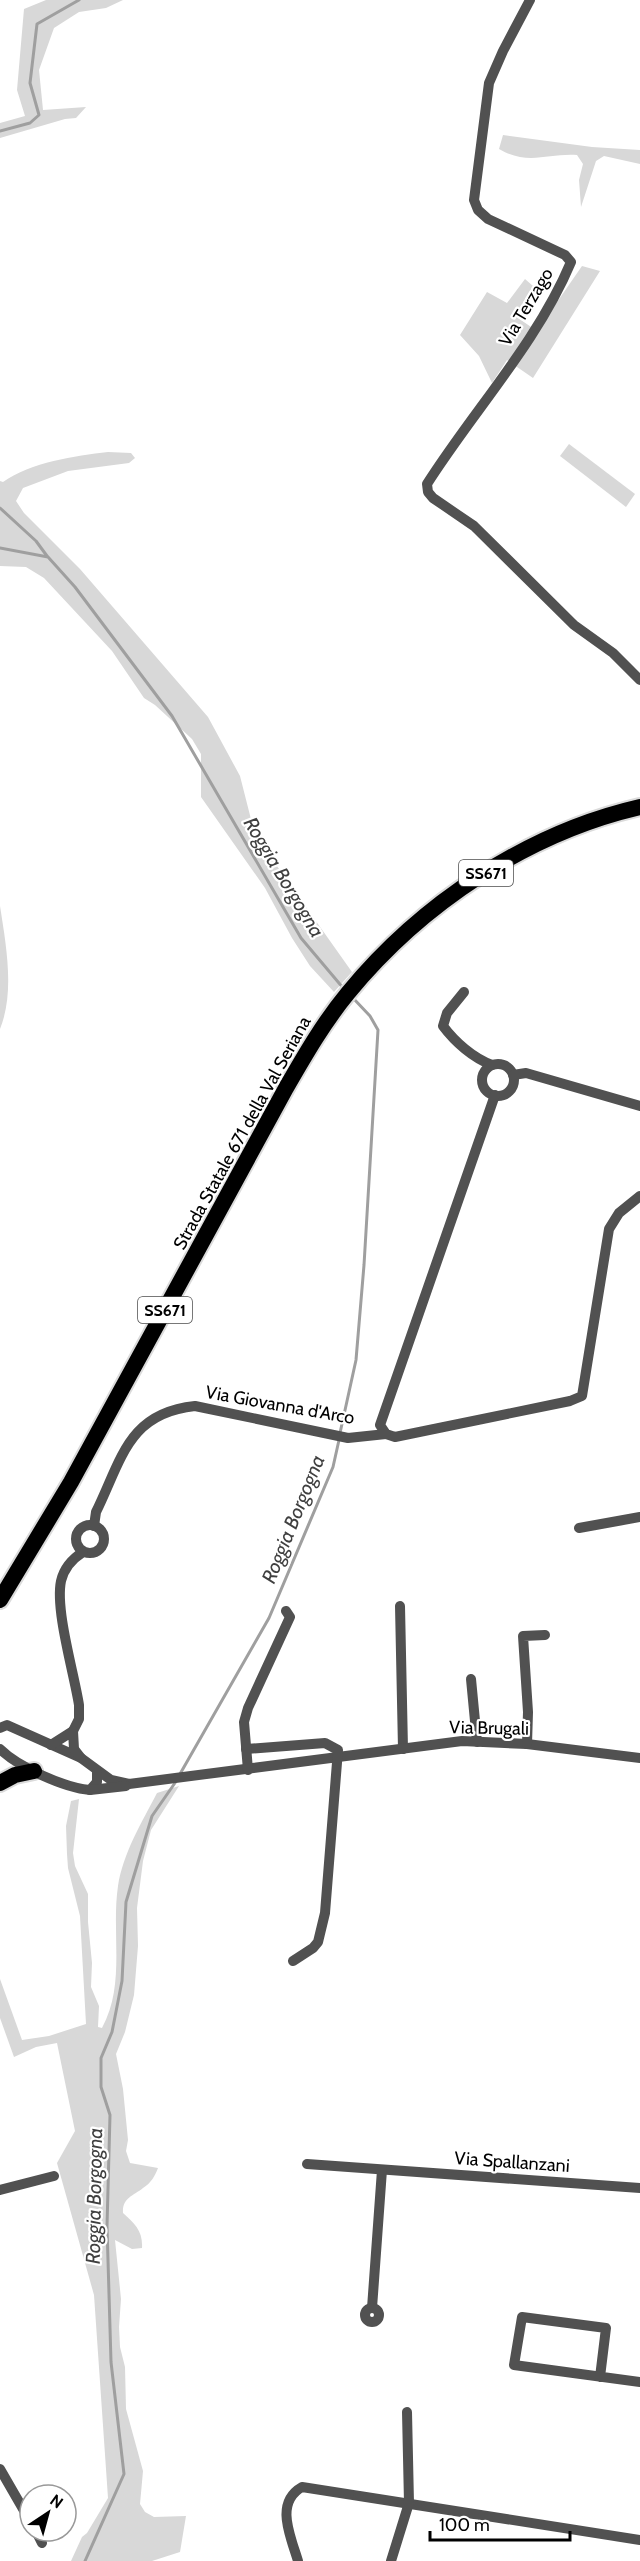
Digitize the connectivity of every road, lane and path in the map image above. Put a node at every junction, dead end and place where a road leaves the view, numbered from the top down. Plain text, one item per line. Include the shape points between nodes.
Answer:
1 (530, 0) edge
2 (640, 680) edge
3 (640, 807) edge
4 (464, 992) dead end
5 (492, 1065) junction
6 (513, 1075) junction
7 (495, 1095) junction
8 (640, 1106) edge
9 (640, 1196) edge
10 (386, 1434) junction
11 (640, 1516) edge
12 (94, 1526) junction
13 (579, 1528) dead end
14 (83, 1552) junction
15 (0, 1600) edge
16 (400, 1606) dead end
17 (286, 1611) dead end
18 (544, 1635) dead end
19 (471, 1679) dead end
20 (1, 1726) edge
21 (73, 1731) junction
22 (477, 1742) junction
23 (527, 1744) junction
24 (51, 1745) junction
25 (0, 1749) edge
26 (246, 1749) junction
27 (403, 1749) junction
28 (81, 1758) junction
29 (338, 1758) junction
30 (640, 1758) edge
31 (248, 1770) junction
32 (34, 1771) junction
33 (97, 1773) junction
34 (0, 1783) edge
35 (129, 1784) junction
36 (90, 1790) junction
37 (293, 1961) dead end
38 (306, 2164) dead end
39 (382, 2170) junction
40 (54, 2176) dead end
41 (640, 2188) edge
42 (0, 2190) edge
43 (372, 2308) dead end
44 (600, 2377) junction
45 (640, 2382) edge
46 (407, 2412) dead end
47 (0, 2469) edge
48 (18, 2500) edge
49 (409, 2503) junction
50 (640, 2540) edge
51 (298, 2561) edge
52 (391, 2561) edge

1 - 2 street, Via Terzago via 489,83 474,200 488,219 565,255 571,262 560,288 520,351 427,484 428,492 484,536 574,625 613,653
3 - 15 highway, Strada Statale 671 della Val Seriana / SS671 via 572,829 494,868 415,925 359,980 328,1020 275,1108 61,1501
4 - 5 street via 447,1013 443,1026 453,1040
5 - 6 street via 505,1065
5 - 7 street via 484,1072 482,1081
6 - 7 street via 510,1090
6 - 8 street via 526,1073
7 - 10 street via 380,1425
9 - 10 street, Via Giovanna d'Arco via 609,1229 582,1396 437,1429 395,1437
10 - 12 street, Via Giovanna d'Arco via 348,1438 195,1406 174,1408 151,1418 134,1434 96,1512
11 - 13 street
12 - 14 street, Via Giovanna d'Arco via 85,1526 76,1536
12 - 14 street, Via Giovanna d'Arco via 101,1532 102,1545 96,1552
14 - 21 street, Via Giovanna d'Arco via 68,1564 59,1593 79,1705 79,1719
16 - 27 street
17 - 26 street via 290,1617 248,1708 244,1722
18 - 23 street via 523,1636
19 - 22 street
20 - 24 street via 12,1726
21 - 24 street
21 - 28 street, Via Giovanna d'Arco via 75,1749
22 - 23 street, Via Brugali
22 - 27 street, Via Brugali
23 - 30 street, Via Brugali
24 - 28 street
25 - 32 street, Via Brugali
26 - 29 street via 325,1743 338,1750
26 - 31 street
27 - 29 street, Via Brugali
28 - 33 street
29 - 31 street, Via Brugali
29 - 37 street via 325,1913 318,1942
31 - 35 street, Via Brugali
32 - 34 highway via 15,1774
32 - 36 street, Via Brugali
33 - 35 street
33 - 36 street via 97,1782
35 - 36 street, Via Brugali via 123,1788
38 - 39 street, Via Spallanzani
39 - 41 street, Via Spallanzani
39 - 43 street
40 - 42 street
44 - 44 street via 606,2328 522,2317 514,2365
44 - 45 street
46 - 49 street
47 - 48 street
49 - 50 street
49 - 51 street via 302,2487 287,2502 286,2521
49 - 52 street

